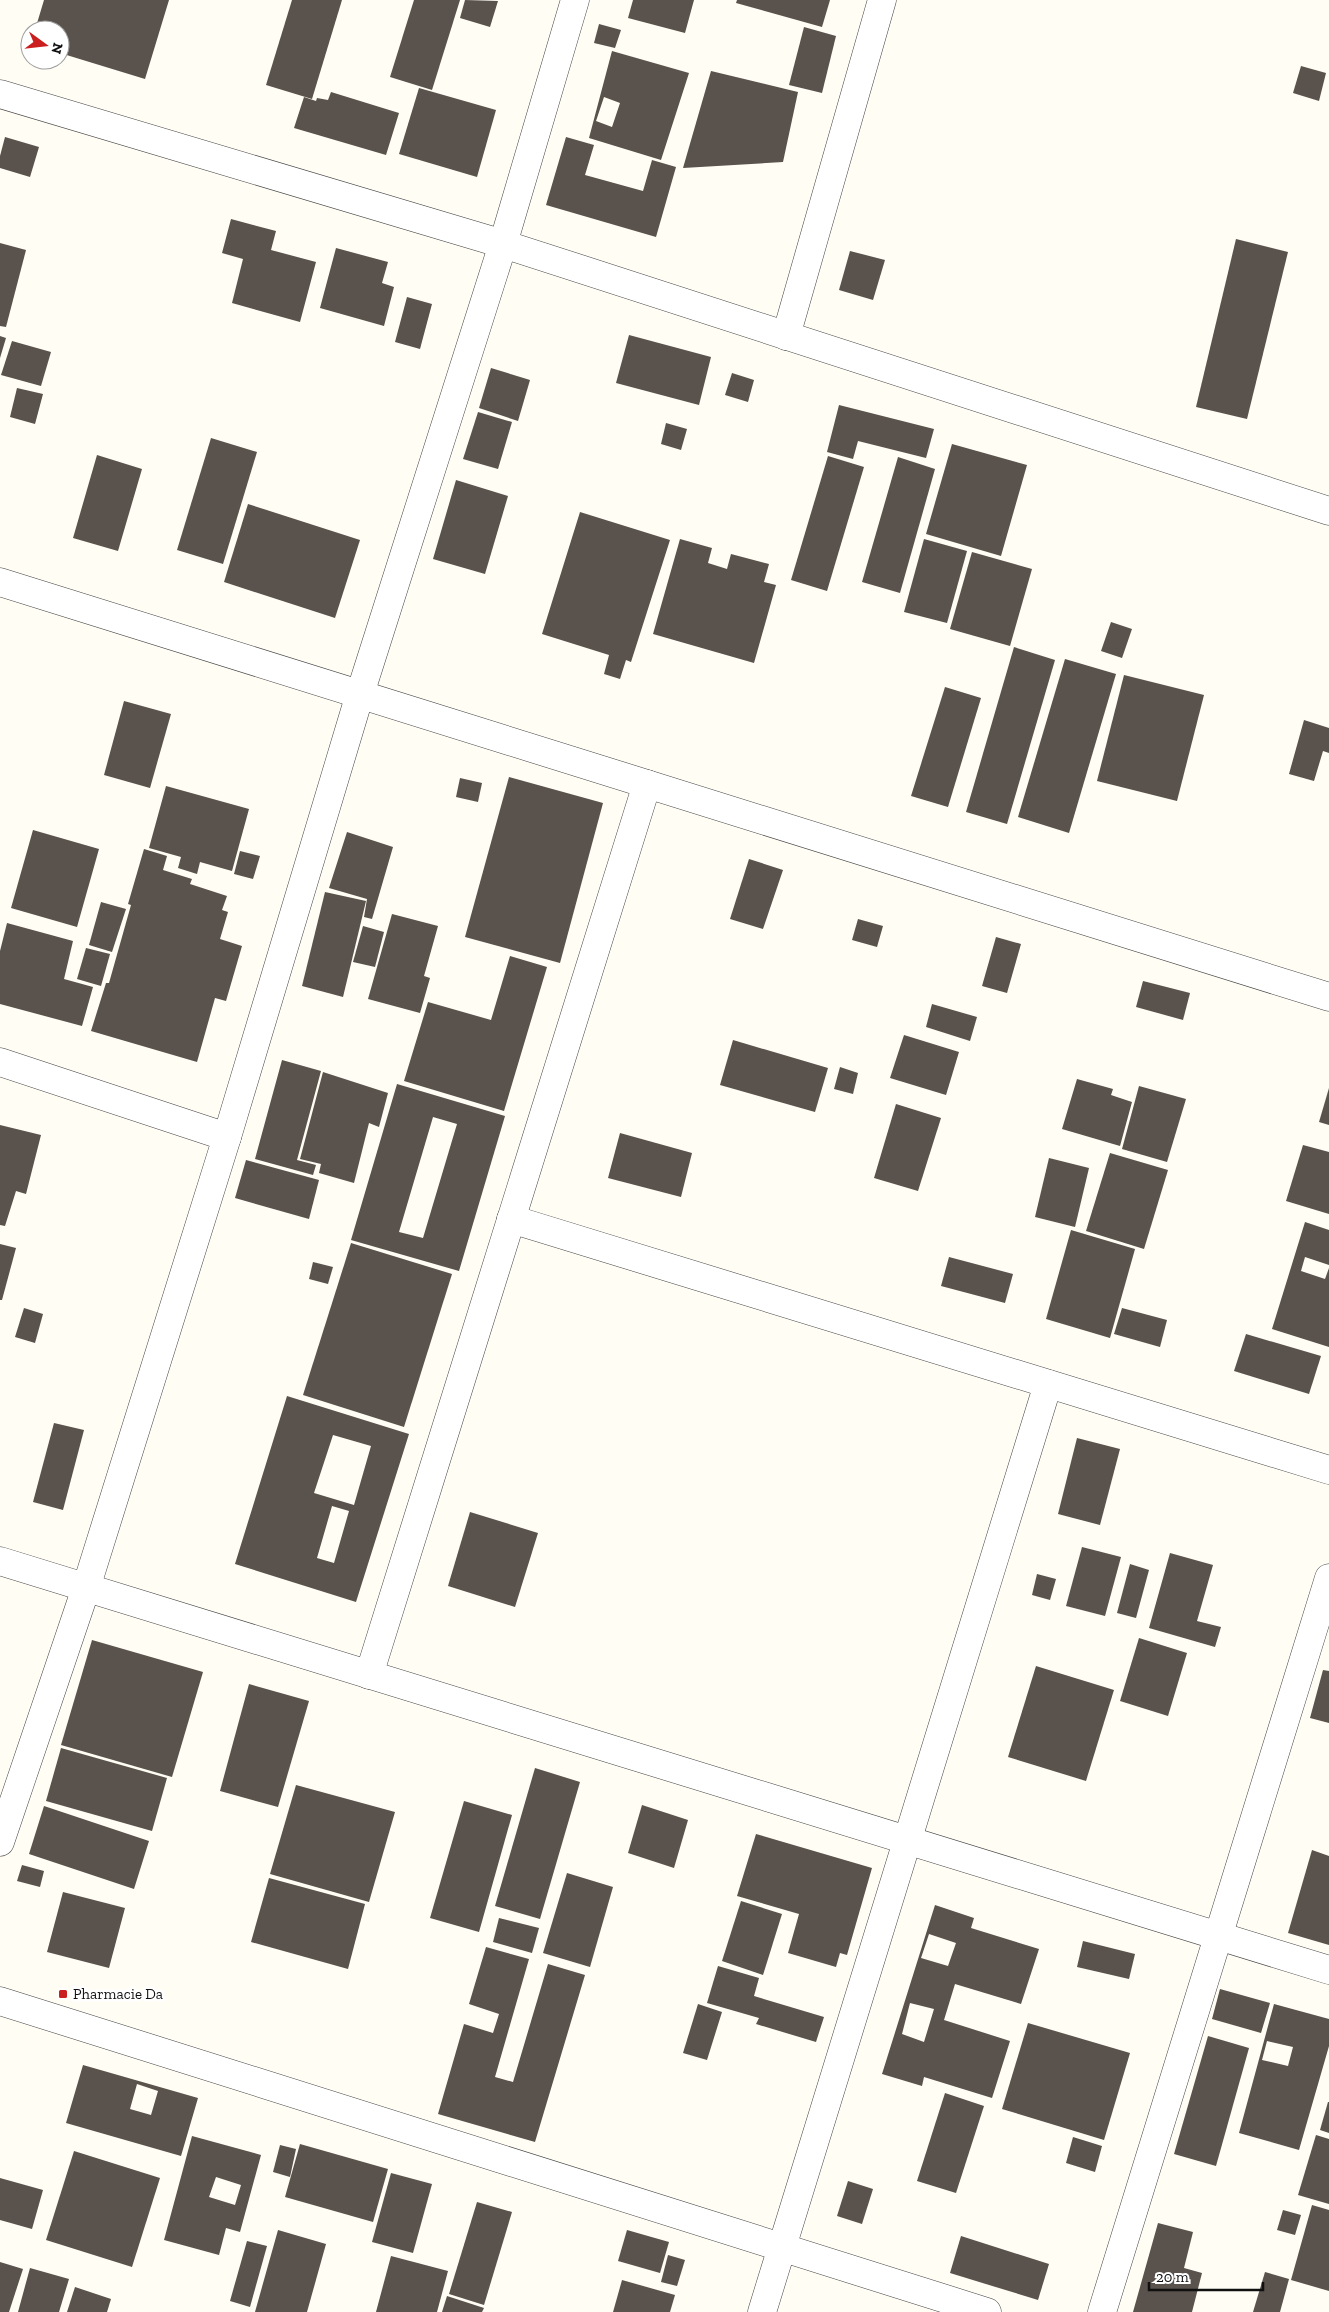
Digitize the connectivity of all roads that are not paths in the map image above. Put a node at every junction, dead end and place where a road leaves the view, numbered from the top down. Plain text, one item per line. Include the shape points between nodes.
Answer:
1 (575, 0) edge
2 (882, 0) edge
3 (0, 94) edge
4 (503, 244) junction
5 (786, 336) junction
6 (1329, 511) edge
7 (0, 582) edge
8 (360, 694) junction
9 (647, 784) junction
10 (1329, 997) edge
11 (0, 1062) edge
12 (227, 1137) junction
13 (511, 1219) junction
14 (1048, 1384) junction
15 (1329, 1470) edge
16 (0, 1561) edge
17 (1329, 1578) edge
18 (86, 1588) junction
19 (369, 1675) junction
20 (908, 1840) junction
21 (0, 1842) edge
22 (1219, 1936) junction
23 (1329, 1970) edge
24 (0, 2001) edge
25 (783, 2246) junction
26 (762, 2312) edge
27 (987, 2312) edge
28 (1102, 2312) edge

1 - 4 street
2 - 5 street
3 - 4 street
4 - 5 street
4 - 8 street
5 - 6 street
7 - 8 street
8 - 9 street
8 - 12 street
9 - 10 street
9 - 13 street
11 - 12 street
12 - 18 street
13 - 14 street
13 - 19 street
14 - 15 street
14 - 20 street
16 - 18 street
17 - 22 street
18 - 19 street
18 - 21 street
19 - 20 street
20 - 22 street
20 - 25 street
22 - 23 street
22 - 28 street
24 - 25 street
25 - 26 street
25 - 27 street

